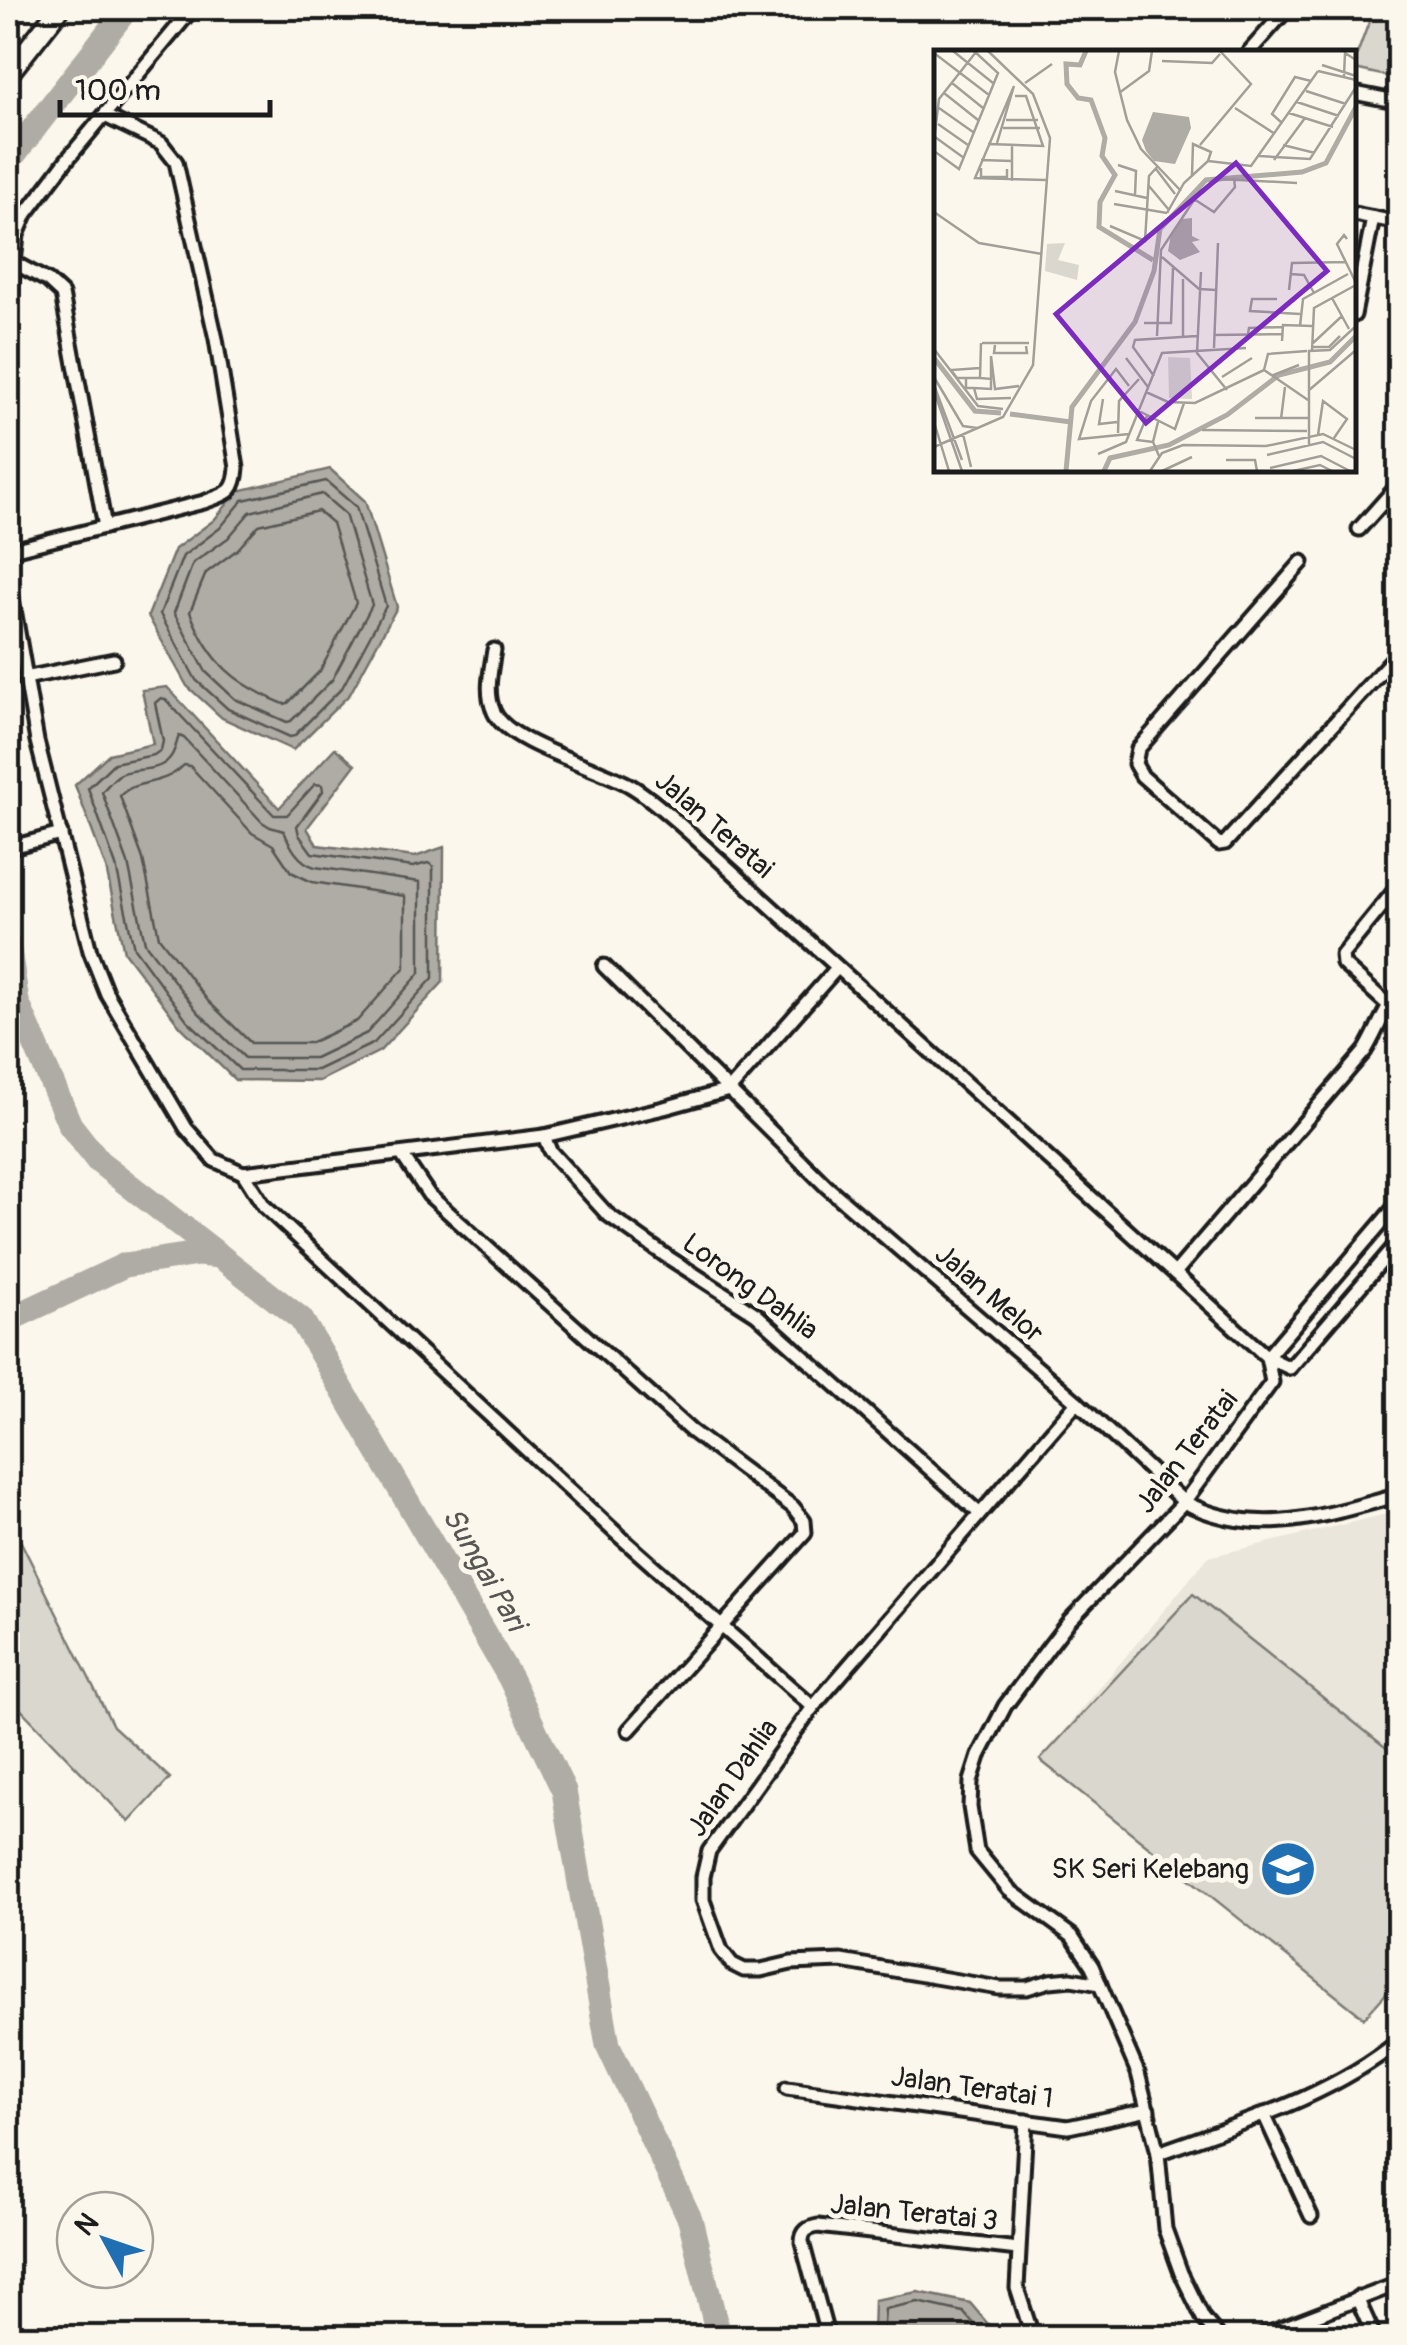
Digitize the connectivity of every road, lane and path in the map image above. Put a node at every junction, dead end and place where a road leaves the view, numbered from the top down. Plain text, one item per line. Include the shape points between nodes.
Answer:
1 (60, 8) edge
2 (194, 8) edge
3 (1288, 8) edge
4 (1251, 50) edge
5 (8, 74) edge
6 (1357, 94) edge
7 (1400, 102) edge
8 (105, 116) junction
9 (1357, 215) edge
10 (1372, 218) junction
11 (1400, 223) edge
12 (15, 263) junction
13 (1357, 299) edge
14 (8, 319) edge
15 (1400, 484) edge
16 (104, 527) junction
17 (1360, 529) dead end
18 (8, 551) edge
19 (1302, 562) dead end
20 (8, 575) edge
21 (494, 650) dead end
22 (1400, 651) edge
23 (114, 660) dead end
24 (25, 678) junction
25 (60, 834) junction
26 (8, 848) edge
27 (1400, 884) edge
28 (604, 966) dead end
29 (837, 968) junction
30 (1400, 989) edge
31 (1388, 1004) junction
32 (729, 1090) junction
33 (544, 1136) junction
34 (402, 1155) junction
35 (243, 1174) junction
36 (1400, 1200) edge
37 (1400, 1240) edge
38 (1175, 1273) junction
39 (1267, 1357) junction
40 (1077, 1402) junction
41 (1400, 1495) edge
42 (1184, 1502) junction
43 (979, 1513) junction
44 (723, 1626) junction
45 (813, 1707) junction
46 (629, 1730) dead end
47 (1100, 1984) junction
48 (1395, 2044) edge
49 (1400, 2066) edge
50 (787, 2088) dead end
51 (1148, 2110) junction
52 (1264, 2114) junction
53 (1026, 2121) junction
54 (1158, 2152) junction
55 (1312, 2216) dead end
56 (1018, 2249) junction
57 (1400, 2283) edge
58 (1357, 2298) junction
59 (828, 2338) edge
60 (1033, 2338) edge
61 (1220, 2338) edge
62 (1257, 2338) edge
63 (1376, 2338) edge

1 - 5 street
2 - 8 street
3 - 4 street
6 - 7 street
8 - 12 street via 26,214
8 - 16 street via 161,143 176,162 238,468 229,492
9 - 10 street
10 - 11 street
10 - 13 street
12 - 14 street
12 - 16 street via 62,294
15 - 17 street
16 - 18 street
19 - 22 street via 1138,749 1135,764 1142,776 1223,844
20 - 24 street
21 - 29 street, Jalan Teratai via 494,715 522,739 629,784
23 - 24 street
24 - 25 street
25 - 26 street
25 - 35 street via 107,994 197,1143
27 - 31 street via 1341,960
28 - 32 street, Jalan Melor
29 - 32 street
29 - 38 street, Jalan Teratai
30 - 31 street
31 - 38 street via 1362,1055
32 - 33 street
32 - 40 street, Jalan Melor via 827,1187
33 - 34 street
33 - 43 street, Lorong Dahlia via 607,1214 756,1314
34 - 35 street
34 - 44 street via 430,1195 691,1431 804,1521 805,1532
35 - 44 street via 264,1206
36 - 39 street
37 - 39 street via 1290,1368
38 - 39 street, Jalan Teratai
39 - 42 street, Jalan Teratai via 1272,1382
40 - 42 street, Jalan Melor
40 - 43 street, Jalan Dahlia
41 - 42 street, Jalan Melor via 1268,1523 1230,1520
42 - 47 street, Jalan Teratai via 1048,1646 1005,1706 971,1781 977,1851 1009,1890 1072,1936
43 - 45 street, Jalan Dahlia
44 - 45 street
44 - 46 street
45 - 47 street, Jalan Dahlia via 709,1851 703,1900 732,1964 761,1970 841,1960 998,1988 1071,1980
47 - 51 street, Jalan Teratai
48 - 49 street
48 - 52 street via 1348,2076
50 - 53 street, Jalan Teratai 1
51 - 53 street, Jalan Teratai 1 via 1068,2128
51 - 54 street, Jalan Teratai
52 - 54 street
52 - 55 street
53 - 56 street
54 - 61 street, Jalan Teratai via 1165,2229 1203,2318
56 - 59 street, Jalan Teratai 3 via 818,2226 806,2230 804,2246
56 - 60 street via 1017,2288
57 - 58 street
58 - 62 street
58 - 63 street

